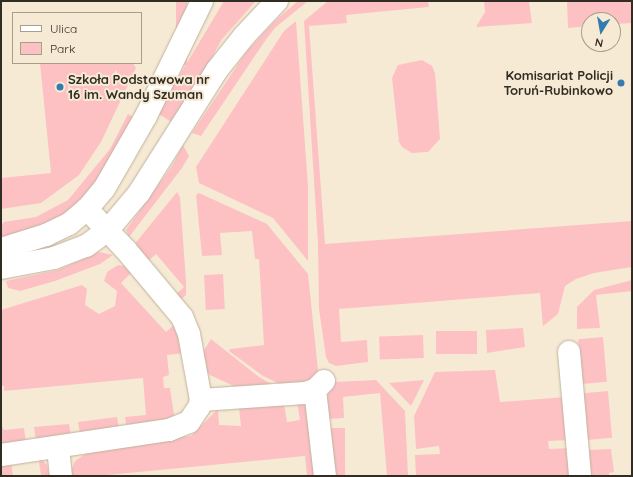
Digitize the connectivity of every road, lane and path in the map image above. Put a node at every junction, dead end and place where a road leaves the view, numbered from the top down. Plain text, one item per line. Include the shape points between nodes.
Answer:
1 (202, 1) edge
2 (276, 1) edge
3 (87, 209) junction
4 (107, 231) junction
5 (1, 249) edge
6 (1, 268) edge
7 (569, 352) dead end
8 (201, 400) junction
9 (58, 448) junction
10 (1, 455) edge
11 (61, 476) edge
12 (325, 476) edge
13 (580, 476) edge

1 - 3 street via 116,173
2 - 4 street via 217,70 139,194
3 - 4 street
3 - 5 street via 69,224 46,235
4 - 6 street via 86,246 54,258
4 - 8 street via 182,317 189,334
7 - 13 street
8 - 9 street via 196,416 180,427
8 - 12 street via 305,393 320,385
9 - 10 street
9 - 11 street

